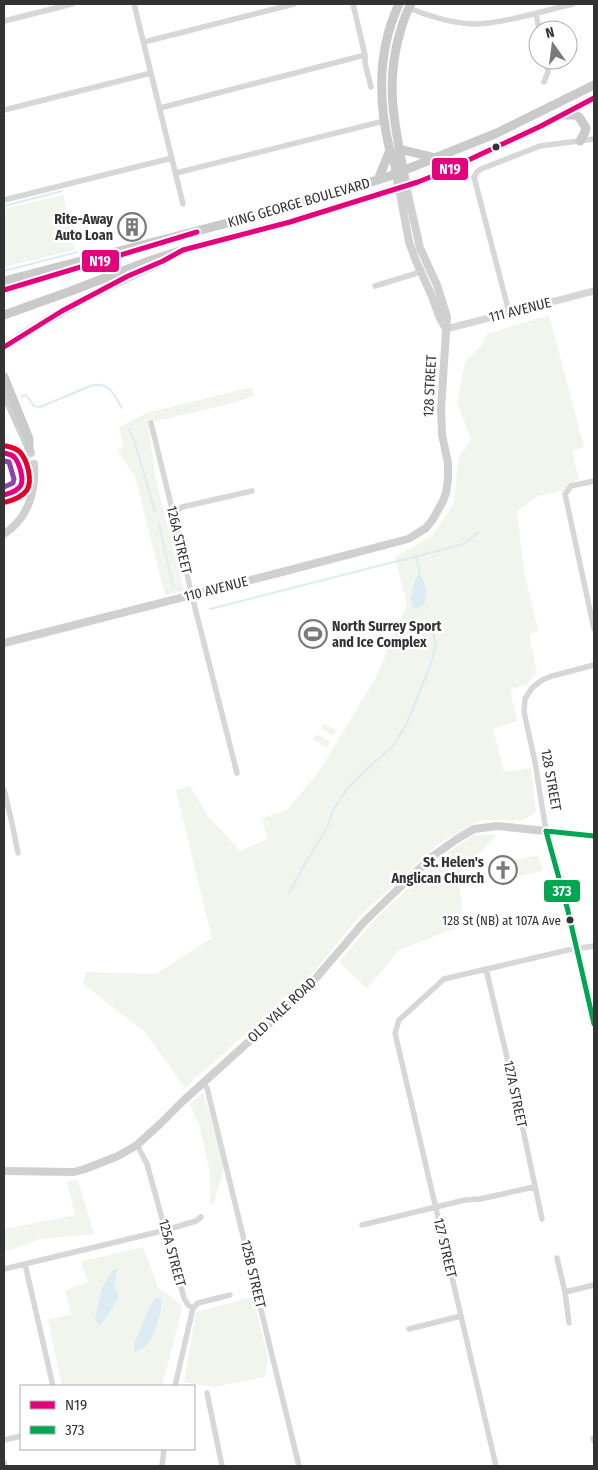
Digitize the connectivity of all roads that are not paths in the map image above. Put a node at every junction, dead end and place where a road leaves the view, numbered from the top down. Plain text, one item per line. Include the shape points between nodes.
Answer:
1 (72, 4) edge
2 (134, 4) edge
3 (294, 4) edge
4 (353, 4) edge
5 (399, 4) edge
6 (573, 4) edge
7 (409, 5) edge
8 (536, 13) junction
9 (538, 20) edge
10 (4, 21) edge
11 (144, 42) junction
12 (365, 55) junction
13 (548, 70) edge
14 (152, 73) junction
15 (544, 82) dead end
16 (594, 84) edge
17 (371, 87) dead end
18 (594, 98) edge
19 (160, 108) junction
20 (4, 110) edge
21 (564, 115) junction
22 (384, 121) junction
23 (594, 139) edge
24 (580, 142) junction
25 (394, 150) junction
26 (172, 158) junction
27 (436, 158) junction
28 (176, 172) junction
29 (400, 172) junction
30 (378, 180) junction
31 (403, 187) junction
32 (4, 200) edge
33 (184, 204) dead end
34 (168, 240) junction
35 (183, 250) junction
36 (420, 271) junction
37 (4, 282) edge
38 (375, 286) dead end
39 (4, 290) edge
40 (594, 291) edge
41 (509, 312) junction
42 (4, 315) edge
43 (446, 329) junction
44 (4, 347) edge
45 (4, 377) edge
46 (4, 393) edge
47 (151, 423) dead end
48 (30, 450) joint
49 (34, 464) dead end
50 (594, 481) edge
51 (252, 490) dead end
52 (173, 514) junction
53 (426, 528) joint
54 (4, 534) edge
55 (192, 596) junction
56 (594, 629) edge
57 (4, 642) edge
58 (594, 665) edge
59 (237, 773) dead end
60 (4, 790) edge
61 (12, 823) junction
62 (4, 825) edge
63 (546, 831) junction
64 (594, 836) edge
65 (18, 853) dead end
66 (594, 946) edge
67 (576, 949) junction
68 (486, 969) junction
69 (594, 1024) edge
70 (203, 1083) junction
71 (137, 1144) junction
72 (4, 1171) edge
73 (534, 1186) junction
74 (436, 1207) junction
75 (201, 1217) dead end
76 (542, 1220) dead end
77 (362, 1225) dead end
78 (166, 1230) junction
79 (557, 1258) dead end
80 (25, 1264) junction
81 (4, 1269) edge
82 (594, 1285) edge
83 (564, 1292) junction
84 (230, 1295) dead end
85 (193, 1308) junction
86 (461, 1316) junction
87 (569, 1323) dead end
88 (409, 1328) dead end
89 (53, 1385) edge
90 (174, 1385) edge
91 (207, 1393) dead end
92 (20, 1436) edge
93 (4, 1440) edge
94 (164, 1450) edge
95 (4, 1462) edge
96 (5, 1466) edge
97 (162, 1466) edge
98 (222, 1466) edge
99 (299, 1466) edge
100 (496, 1466) edge

1 - 10 street
2 - 11 street
3 - 11 street
4 - 12 street
5 - 7 street
5 - 22 main road via 383,59
6 - 8 street
7 - 8 street via 423,14 473,24
7 - 25 main road via 397,43 392,85
8 - 9 street
11 - 14 street
12 - 17 street
12 - 19 street
13 - 15 street
14 - 19 street
14 - 20 street
16 - 27 main road, KING GEORGE BOULEVARD via 497,133
18 - 21 main road, KING GEORGE BOULEVARD
19 - 26 street
21 - 24 main road via 575,114 586,128
21 - 31 main road, KING GEORGE BOULEVARD via 443,172
22 - 25 main road
22 - 28 street
23 - 24 street
24 - 41 street via 540,146 481,170 474,177
25 - 27 main road
25 - 29 main road, 128 STREET
25 - 30 main road
26 - 28 street
26 - 32 street
27 - 29 main road, KING GEORGE BOULEVARD
28 - 33 street
29 - 30 main road, KING GEORGE BOULEVARD
29 - 31 main road, 128 STREET
30 - 34 main road, KING GEORGE BOULEVARD
31 - 35 main road, KING GEORGE BOULEVARD via 290,222
31 - 36 main road, 128 STREET via 409,242
31 - 43 main road, 128 STREET via 420,248 448,317
34 - 37 main road, KING GEORGE BOULEVARD
34 - 39 main road
35 - 42 main road, KING GEORGE BOULEVARD
35 - 44 main road via 71,306
36 - 38 street
36 - 43 main road, 128 STREET
40 - 41 street, 111 AVENUE
41 - 43 street, 111 AVENUE
43 - 53 main road, 128 STREET via 440,409 448,479 443,501
45 - 48 main road via 29,439
46 - 48 main road
47 - 52 street, 126A STREET
49 - 54 main road via 31,499 15,525
50 - 56 street via 571,486 564,494
51 - 52 street via 182,507
52 - 55 street, 126A STREET
53 - 55 main road, 110 AVENUE via 408,539
55 - 57 main road, 110 AVENUE
55 - 59 street, 126A STREET
58 - 63 street, 128 STREET via 546,678 532,688 525,699 524,712
60 - 61 street
61 - 62 street
61 - 65 street
63 - 64 main road, OLD YALE ROAD
63 - 67 main road, 128 STREET
63 - 70 main road, OLD YALE ROAD via 488,827 474,829 450,844 364,922 304,992
66 - 67 street
67 - 68 street
67 - 69 main road, 128 STREET
68 - 73 street, 127A STREET
68 - 74 street, 127 STREET via 444,979 399,1020 395,1033
70 - 71 main road, OLD YALE ROAD
70 - 99 street, 125B STREET via 207,1088
71 - 72 main road, OLD YALE ROAD via 118,1156 74,1172
71 - 78 street, 125A STREET via 147,1164
73 - 74 street
73 - 76 street, 127A STREET
74 - 77 street
74 - 86 street, 127 STREET
75 - 78 street via 196,1222
78 - 80 street
78 - 85 street, 125A STREET via 184,1298
79 - 83 street
80 - 81 street
80 - 89 street
82 - 83 street
83 - 87 street
84 - 85 street
85 - 90 street
86 - 88 street
86 - 100 street, 127 STREET
91 - 98 street
92 - 93 street
94 - 97 street
95 - 96 street

